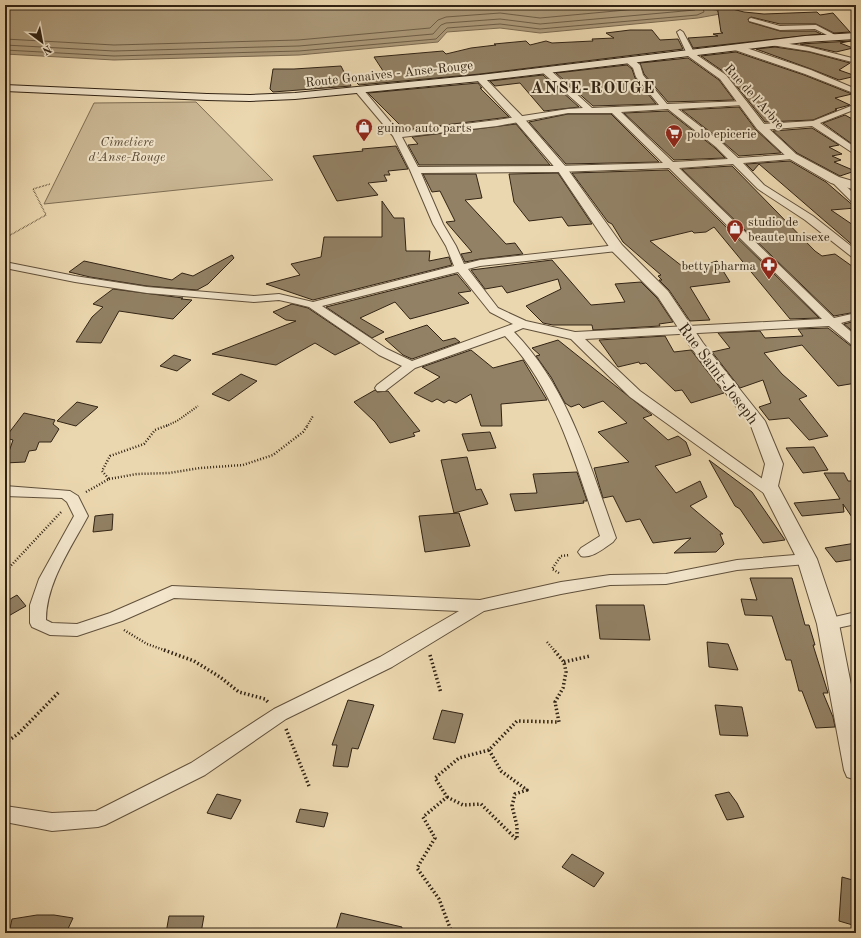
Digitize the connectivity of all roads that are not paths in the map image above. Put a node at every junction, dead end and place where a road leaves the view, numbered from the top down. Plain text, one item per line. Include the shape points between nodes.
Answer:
1 (751, 20) dead end
2 (680, 32) dead end
3 (833, 36) junction
4 (856, 36) edge
5 (774, 43) junction
6 (738, 48) junction
7 (691, 54) junction
8 (629, 60) junction
9 (856, 61) edge
10 (545, 70) junction
11 (480, 78) junction
12 (5, 88) edge
13 (359, 90) junction
14 (856, 92) edge
15 (743, 103) junction
16 (667, 106) junction
17 (856, 106) edge
18 (614, 110) junction
19 (591, 111) junction
20 (518, 118) junction
21 (814, 123) junction
22 (761, 127) junction
23 (397, 135) junction
24 (856, 152) edge
25 (792, 156) junction
26 (736, 162) junction
27 (671, 165) junction
28 (562, 169) junction
29 (415, 170) junction
30 (835, 180) junction
31 (856, 186) edge
32 (856, 201) edge
33 (617, 248) junction
34 (856, 255) edge
35 (5, 265) edge
36 (460, 267) junction
37 (313, 305) junction
38 (856, 316) edge
39 (832, 322) junction
40 (522, 324) junction
41 (507, 331) junction
42 (686, 331) junction
43 (575, 336) junction
44 (856, 342) edge
45 (411, 365) junction
46 (381, 388) dead end
47 (5, 491) edge
48 (772, 493) junction
49 (586, 552) road end
50 (807, 559) junction
51 (480, 606) junction
52 (856, 618) edge
53 (828, 624) junction
54 (856, 770) edge
55 (5, 814) edge

1 - 3 street via 780,28 816,27
2 - 7 street
3 - 4 main road, Route Gonaives - Anse-Rouge
3 - 5 main road, Route Gonaives - Anse-Rouge
5 - 6 main road, Route Gonaives - Anse-Rouge
5 - 9 street
6 - 7 main road, Route Gonaives - Anse-Rouge
6 - 14 street
7 - 8 main road, Route Gonaives - Anse-Rouge
7 - 15 street, Rue de l'Arbre via 723,77
8 - 10 main road, Route Gonaives - Anse-Rouge
8 - 16 street
10 - 11 main road, Route Gonaives - Anse-Rouge
10 - 19 street
11 - 13 main road, Route Gonaives - Anse-Rouge
11 - 20 street, Rue Saint-Joseph
12 - 13 main road, Route Gonaives - Anse-Rouge via 250,98
13 - 23 street
15 - 16 street
15 - 22 street, Rue de l'Arbre
16 - 18 street
16 - 26 street via 704,132
17 - 21 street
18 - 19 street
18 - 27 street
19 - 20 street via 568,111
20 - 23 street via 497,123
20 - 28 street, Rue Saint-Joseph
21 - 22 street
21 - 24 street
22 - 25 street, Rue de l'Arbre
23 - 29 street
25 - 26 street
25 - 30 street, Rue de l'Arbre
26 - 27 street
26 - 34 street via 761,187 809,218
27 - 28 street
27 - 39 street
28 - 29 street
28 - 33 street, Rue Saint-Joseph
29 - 36 street
30 - 31 street
30 - 32 street, Rue de l'Arbre
33 - 36 street
33 - 42 street, Rue Saint-Joseph via 663,294
35 - 37 street via 147,290 254,299 279,297
36 - 37 street
36 - 40 street via 494,310
37 - 45 street via 383,352
38 - 39 street
39 - 42 street
39 - 44 street
40 - 41 street
40 - 43 street
41 - 45 street
41 - 49 street via 520,342 542,373 568,426 608,538
42 - 43 street
42 - 48 street, Rue Saint-Joseph via 759,425 774,464 769,486
43 - 48 street via 635,394
45 - 46 street
47 - 51 street via 65,494 74,498 81,516 47,579 38,605 38,623 50,629 77,630 172,592
48 - 50 street, Rue Saint-Joseph
50 - 51 street via 737,565 666,579 610,580
50 - 53 street, Rue Saint-Joseph
51 - 55 street via 386,662 280,714 198,769 98,819 52,822
52 - 53 street
53 - 54 street, Rue Saint-Joseph

